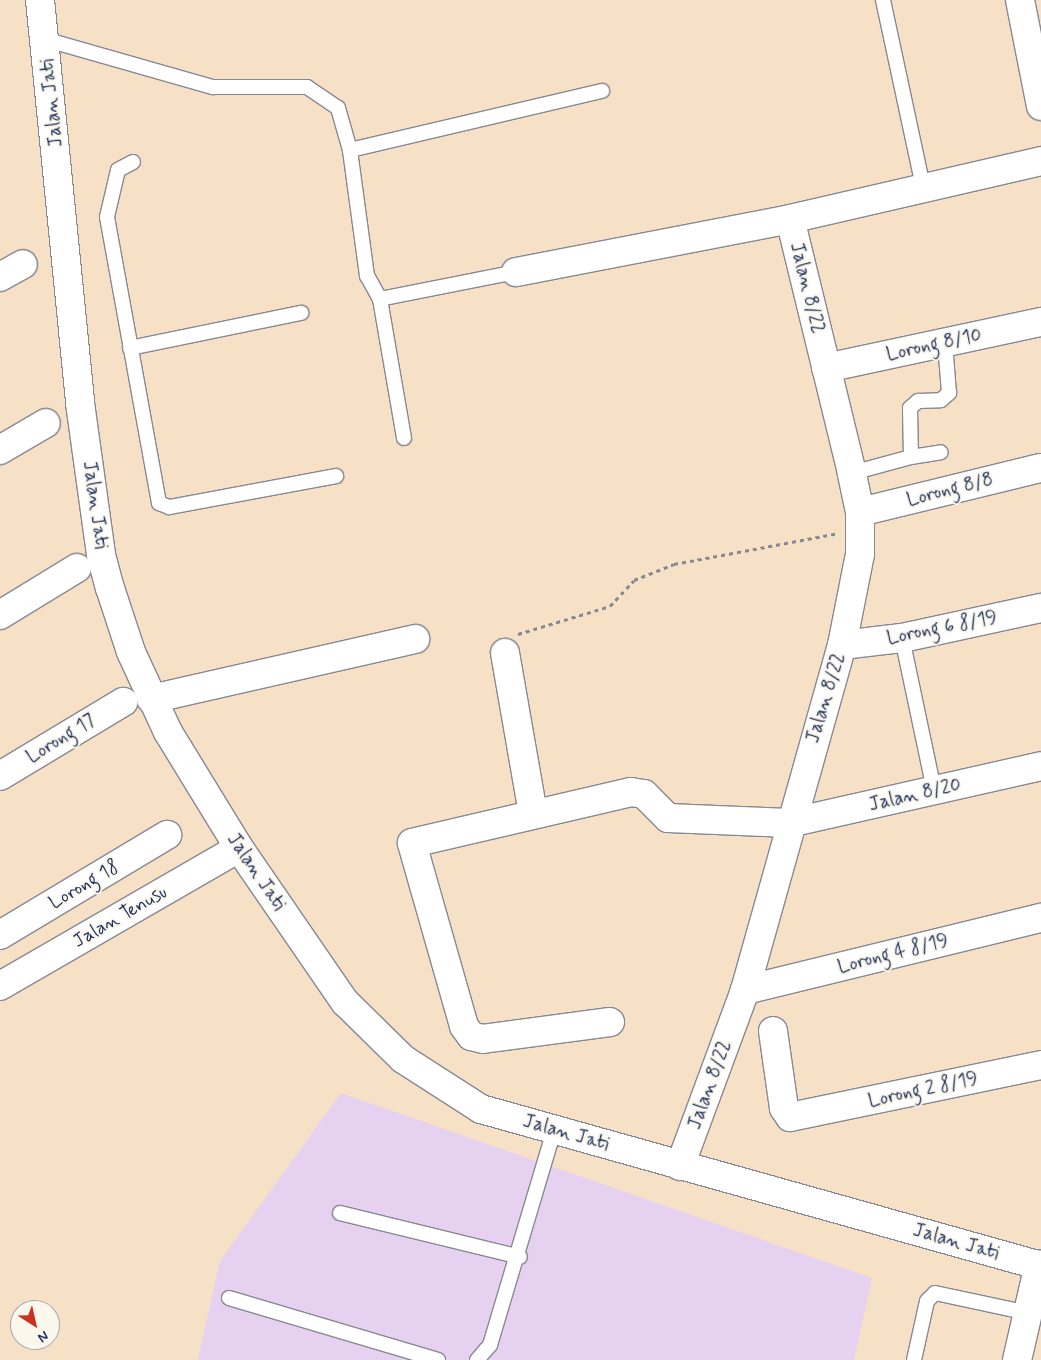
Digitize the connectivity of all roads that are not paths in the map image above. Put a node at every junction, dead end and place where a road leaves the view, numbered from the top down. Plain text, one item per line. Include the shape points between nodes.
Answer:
1 (40, 0) edge
2 (883, 0) edge
3 (1020, 0) edge
4 (44, 40) junction
5 (602, 91) dead end
6 (1041, 106) edge
7 (350, 150) junction
8 (1041, 161) edge
9 (133, 162) dead end
10 (923, 186) junction
11 (790, 219) junction
12 (23, 264) dead end
13 (516, 272) joint
14 (0, 277) edge
15 (380, 299) junction
16 (301, 313) dead end
17 (1041, 322) edge
18 (945, 342) junction
19 (130, 348) junction
20 (826, 368) junction
21 (46, 423) dead end
22 (404, 438) dead end
23 (0, 450) edge
24 (941, 452) dead end
25 (911, 457) junction
26 (1041, 468) edge
27 (852, 473) junction
28 (336, 476) dead end
29 (860, 512) junction
30 (77, 568) dead end
31 (1041, 608) edge
32 (0, 615) edge
33 (902, 638) junction
34 (415, 639) dead end
35 (842, 645) junction
36 (505, 653) road end
37 (151, 699) junction
38 (123, 702) dead end
39 (1041, 766) edge
40 (0, 776) edge
41 (934, 790) junction
42 (533, 813) junction
43 (789, 823) junction
44 (167, 835) dead end
45 (239, 848) junction
46 (1041, 918) edge
47 (0, 935) edge
48 (0, 986) edge
49 (745, 990) junction
50 (610, 1022) dead end
51 (773, 1031) dead end
52 (1041, 1065) edge
53 (554, 1130) junction
54 (680, 1166) junction
55 (340, 1213) dead end
56 (520, 1256) junction
57 (1040, 1266) edge
58 (229, 1298) dead end
59 (1028, 1313) junction
60 (438, 1360) edge
61 (477, 1360) edge
62 (914, 1360) edge
63 (1017, 1360) edge

1 - 4 street, Jalan Jati
2 - 10 lane
3 - 6 street
4 - 7 lane via 213,87 307,87 338,108
4 - 37 street, Jalan Jati via 80,403 101,555 131,652
5 - 7 lane
7 - 15 lane via 367,276
8 - 10 street, Jalan 8/22
9 - 19 lane via 118,170 107,216
10 - 11 street, Jalan 8/22
11 - 13 street, Jalan 8/22
11 - 20 street, Jalan 8/22
12 - 14 street
13 - 15 lane
15 - 22 lane
16 - 19 lane
17 - 18 street, Lorong 8/10
18 - 20 street, Lorong 8/10
18 - 25 lane via 949,393 910,408
19 - 28 lane via 157,498 164,506
20 - 27 street, Jalan 8/22
21 - 23 street
24 - 25 lane
25 - 27 lane
26 - 29 street, Lorong 8/8
27 - 29 street, Jalan 8/22
29 - 35 street, Jalan 8/22 via 860,554
30 - 32 street
31 - 33 street, Lorong 6 8/19
33 - 35 street, Lorong 6 8/19
33 - 41 lane
34 - 37 street
35 - 43 street, Jalan 8/22
36 - 42 street
37 - 45 street, Jalan Jati
38 - 40 street, Lorong 17
39 - 41 street, Jalan 8/20
41 - 43 street, Jalan 8/20
42 - 43 street, Jalan 8/20 via 638,792 668,818
42 - 50 street via 412,844 464,1026 472,1036 483,1039
43 - 49 street, Jalan 8/22
44 - 47 street, Lorong 18
45 - 48 street, Jalan Tenusu
45 - 53 street, Jalan Jati via 346,1002 403,1059 481,1109
46 - 49 street, Lorong 4 8/19
49 - 54 street, Jalan 8/22
51 - 52 street, Lorong 2 8/19 via 784,1108 790,1117
53 - 54 street, Jalan Jati
53 - 56 lane
54 - 57 street, Jalan Jati
55 - 56 lane
56 - 61 lane via 490,1345
57 - 59 street
58 - 60 lane
59 - 62 lane via 935,1293 928,1301
59 - 63 street

